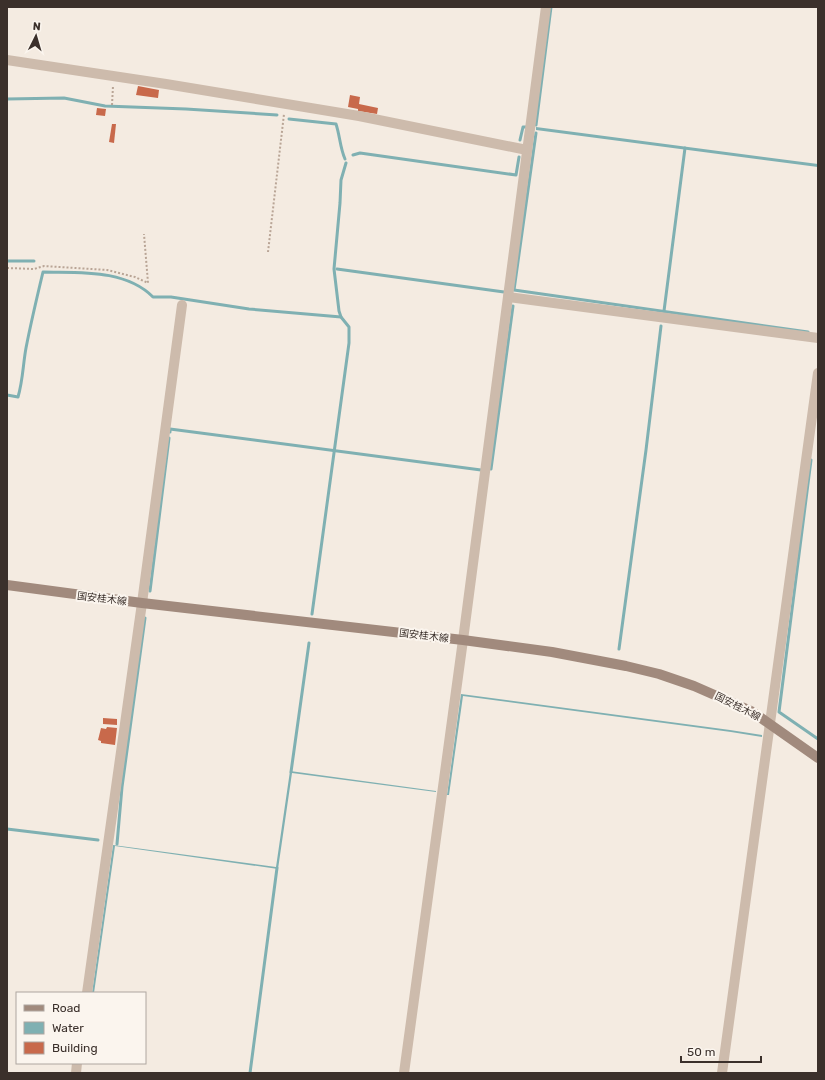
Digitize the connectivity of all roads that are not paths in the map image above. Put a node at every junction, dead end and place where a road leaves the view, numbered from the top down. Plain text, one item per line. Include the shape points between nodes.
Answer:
1 (546, 7) edge
2 (7, 60) edge
3 (527, 150) junction
4 (508, 297) junction
5 (182, 305) dead end
6 (818, 338) edge
7 (818, 373) edge
8 (7, 585) edge
9 (142, 603) junction
10 (463, 640) junction
11 (771, 725) junction
12 (818, 758) edge
13 (87, 992) edge
14 (404, 1073) edge
15 (722, 1073) edge

1 - 3 street
2 - 3 street via 359,116
3 - 4 street
4 - 6 street
4 - 10 street
5 - 9 street
7 - 11 street
8 - 9 main road, 国安桂木線
9 - 10 main road, 国安桂木線
9 - 13 street
10 - 11 main road, 国安桂木線 via 552,652 659,674 751,711
10 - 14 street
11 - 12 main road, 国安桂木線
11 - 15 street

